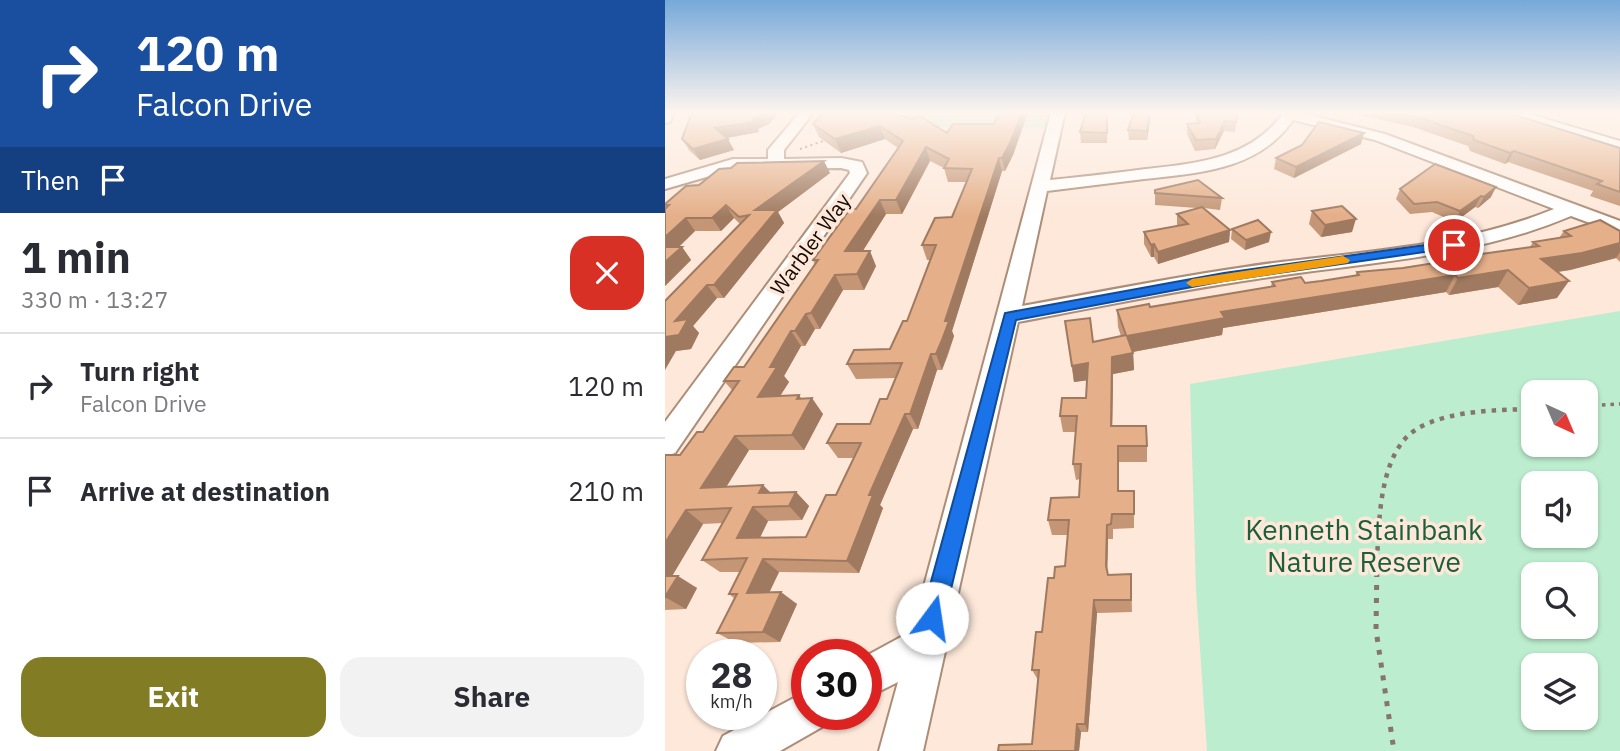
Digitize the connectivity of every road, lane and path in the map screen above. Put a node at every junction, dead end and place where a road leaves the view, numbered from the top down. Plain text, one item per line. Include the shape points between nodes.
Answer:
1 (782, 147) edge
2 (805, 147) edge
3 (1049, 147) edge
4 (1253, 147) edge
5 (1407, 147) edge
6 (776, 156) junction
7 (665, 184) edge
8 (1039, 187) junction
9 (1571, 209) junction
10 (1620, 228) edge
11 (1010, 316) junction
12 (1620, 404) edge
13 (1598, 405) edge
14 (1521, 409) edge
15 (665, 444) edge
16 (926, 644) junction
17 (882, 669) edge
18 (791, 721) edge
19 (738, 751) edge
20 (901, 751) edge
21 (1394, 751) edge

1 - 6 street
2 - 6 path
3 - 8 street
4 - 8 street via 1213,166
5 - 9 street
6 - 7 street, Warbler Way
6 - 15 street, Warbler Way via 856,166 859,173
8 - 11 street
9 - 10 street
9 - 11 street via 1538,225 1479,240 1224,277
11 - 16 street
12 - 13 path
14 - 21 path via 1442,419 1404,438 1393,458 1384,492 1376,629
16 - 17 street
16 - 20 street
18 - 19 street

